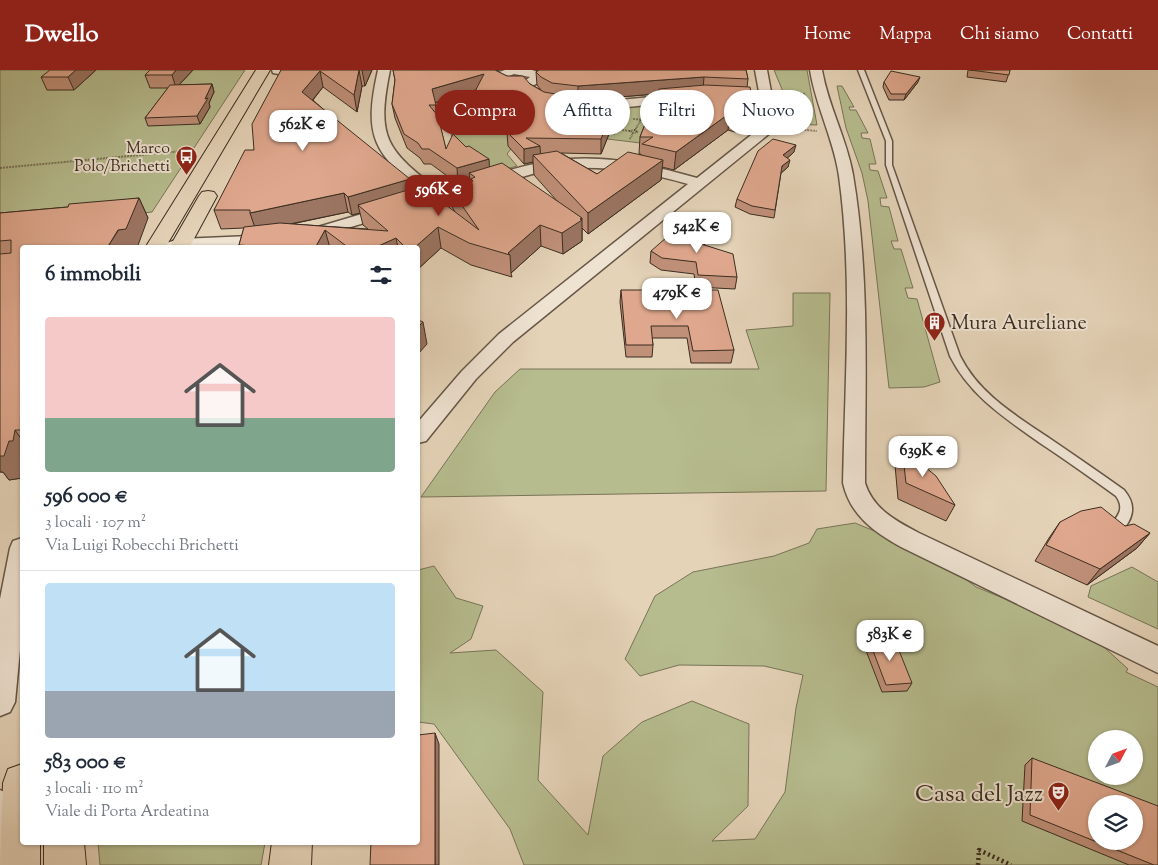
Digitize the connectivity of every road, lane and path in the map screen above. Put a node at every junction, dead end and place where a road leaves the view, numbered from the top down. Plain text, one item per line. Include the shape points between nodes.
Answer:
1 (263, 70) edge
2 (278, 70) edge
3 (297, 70) edge
4 (384, 70) edge
5 (512, 70) edge
6 (761, 70) edge
7 (816, 70) edge
8 (861, 70) edge
9 (484, 76) edge
10 (534, 76) edge
11 (498, 77) junction
12 (765, 90) edge
13 (536, 94) edge
14 (632, 119) dead end
15 (640, 120) edge
16 (640, 122) edge
17 (635, 130) junction
18 (630, 131) joint
19 (813, 131) edge
20 (633, 133) junction
21 (834, 133) junction
22 (758, 135) edge
23 (630, 139) dead end
24 (239, 140) dead end
25 (215, 149) junction
26 (0, 168) edge
27 (218, 178) dead end
28 (699, 183) junction
29 (438, 197) junction
30 (157, 245) edge
31 (176, 245) edge
32 (192, 245) edge
33 (420, 434) edge
34 (1113, 531) edge
35 (20, 560) edge
36 (1158, 660) edge
37 (0, 702) edge
38 (0, 806) edge
39 (20, 838) edge
40 (64, 845) edge
41 (292, 845) edge
42 (8, 865) edge
43 (19, 865) edge
44 (65, 865) edge
45 (290, 865) edge
46 (978, 865) edge
47 (1011, 865) edge

1 - 25 main road
2 - 3 street
2 - 24 main road
4 - 29 street via 376,116 381,138 400,164
5 - 10 street
5 - 11 street
6 - 12 street
7 - 21 street via 819,90
8 - 34 lane via 889,141 890,165 961,369 974,388 992,403 1125,498 1125,518
9 - 11 street
10 - 11 street via 504,83
10 - 13 street
14 - 15 path
16 - 17 path
17 - 18 path
17 - 20 path via 638,132
18 - 20 path
19 - 21 path
20 - 23 path
21 - 36 street via 845,169 849,201 855,326 854,483 860,500 875,517 910,540
22 - 28 street
25 - 26 path
25 - 30 main road
27 - 31 main road
28 - 29 street via 634,165 571,162 532,168
28 - 33 street via 506,338 469,375
29 - 32 street via 291,238
35 - 37 street
38 - 42 street
39 - 43 main road
40 - 44 main road
41 - 45 main road
46 - 47 path via 979,850

